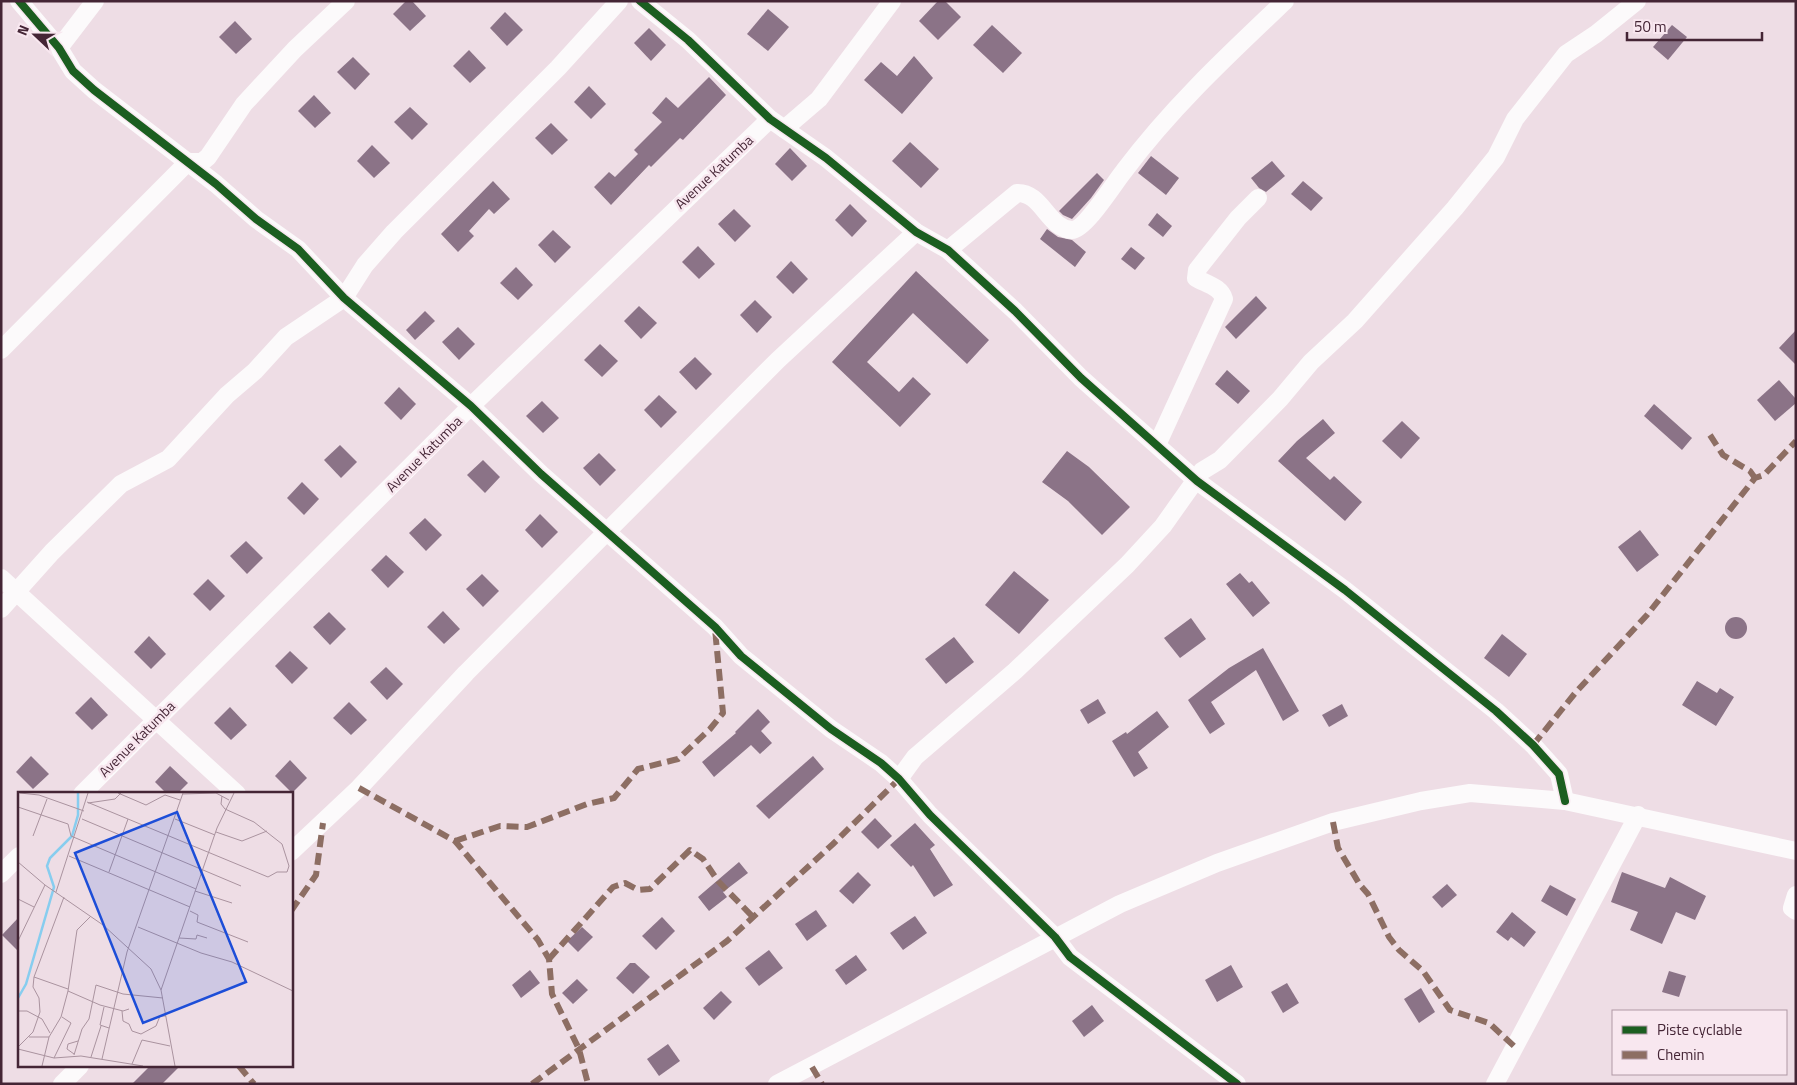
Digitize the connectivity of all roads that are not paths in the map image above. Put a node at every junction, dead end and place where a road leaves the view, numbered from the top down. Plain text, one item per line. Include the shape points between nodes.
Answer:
1 (19, 1) edge
2 (95, 1) edge
3 (346, 1) edge
4 (619, 1) edge
5 (640, 1) edge
6 (892, 1) edge
7 (1286, 1) edge
8 (1636, 1) edge
9 (59, 48) junction
10 (770, 118) junction
11 (784, 129) junction
12 (188, 162) junction
13 (1258, 198) dead end
14 (916, 232) junction
15 (948, 250) junction
16 (344, 298) junction
17 (1, 350) edge
18 (471, 406) junction
19 (1157, 445) junction
20 (1197, 481) junction
21 (608, 532) junction
22 (1, 578) edge
23 (17, 594) junction
24 (1, 609) edge
25 (156, 719) junction
26 (899, 779) junction
27 (84, 792) edge
28 (235, 792) edge
29 (1565, 801) junction
30 (1638, 815) junction
31 (293, 848) edge
32 (1796, 851) edge
33 (18, 857) edge
34 (1, 874) edge
35 (1796, 896) edge
36 (1796, 911) edge
37 (1055, 937) junction
38 (78, 1068) edge
39 (62, 1084) edge
40 (777, 1084) edge
41 (1236, 1084) edge
42 (1495, 1084) edge

1 - 9 street
2 - 9 street
3 - 12 street via 244,104 208,157 202,162
4 - 16 street via 558,68 394,232 365,265
5 - 10 street via 688,40
6 - 11 street via 819,99
7 - 15 street via 1225,57 1164,120 1077,229 1062,227 1028,194 1018,193
8 - 20 street via 1566,54 1515,119 1496,157 1455,208 1355,321 1220,460 1202,471
9 - 12 street via 73,71 94,90
10 - 11 street
10 - 18 street, Avenue Katumba
11 - 14 street via 826,158
12 - 16 street via 256,219 298,249
12 - 17 street
13 - 19 street via 1238,218 1198,270 1196,278 1217,289 1224,299
14 - 15 street
14 - 21 street via 778,360
15 - 19 street via 1015,311 1081,378
16 - 18 street
16 - 23 street via 286,337 168,459 121,484 52,552
18 - 21 street via 541,474
18 - 25 street, Avenue Katumba
19 - 20 street
20 - 26 street via 1163,526 1085,607 915,757
20 - 29 street via 1345,590 1496,711 1559,774
21 - 26 street via 715,627 741,656
21 - 31 street via 466,673 359,788
22 - 23 street
23 - 24 street
23 - 25 street
25 - 27 street, Avenue Katumba
25 - 28 street
26 - 37 street via 930,815
29 - 30 street
29 - 37 street via 1470,793 1421,800 1333,822 1208,867 1120,904
30 - 32 street
30 - 42 street
33 - 34 street
35 - 36 street via 1792,908
37 - 40 street
37 - 41 street via 1070,957 1092,975
38 - 39 street

